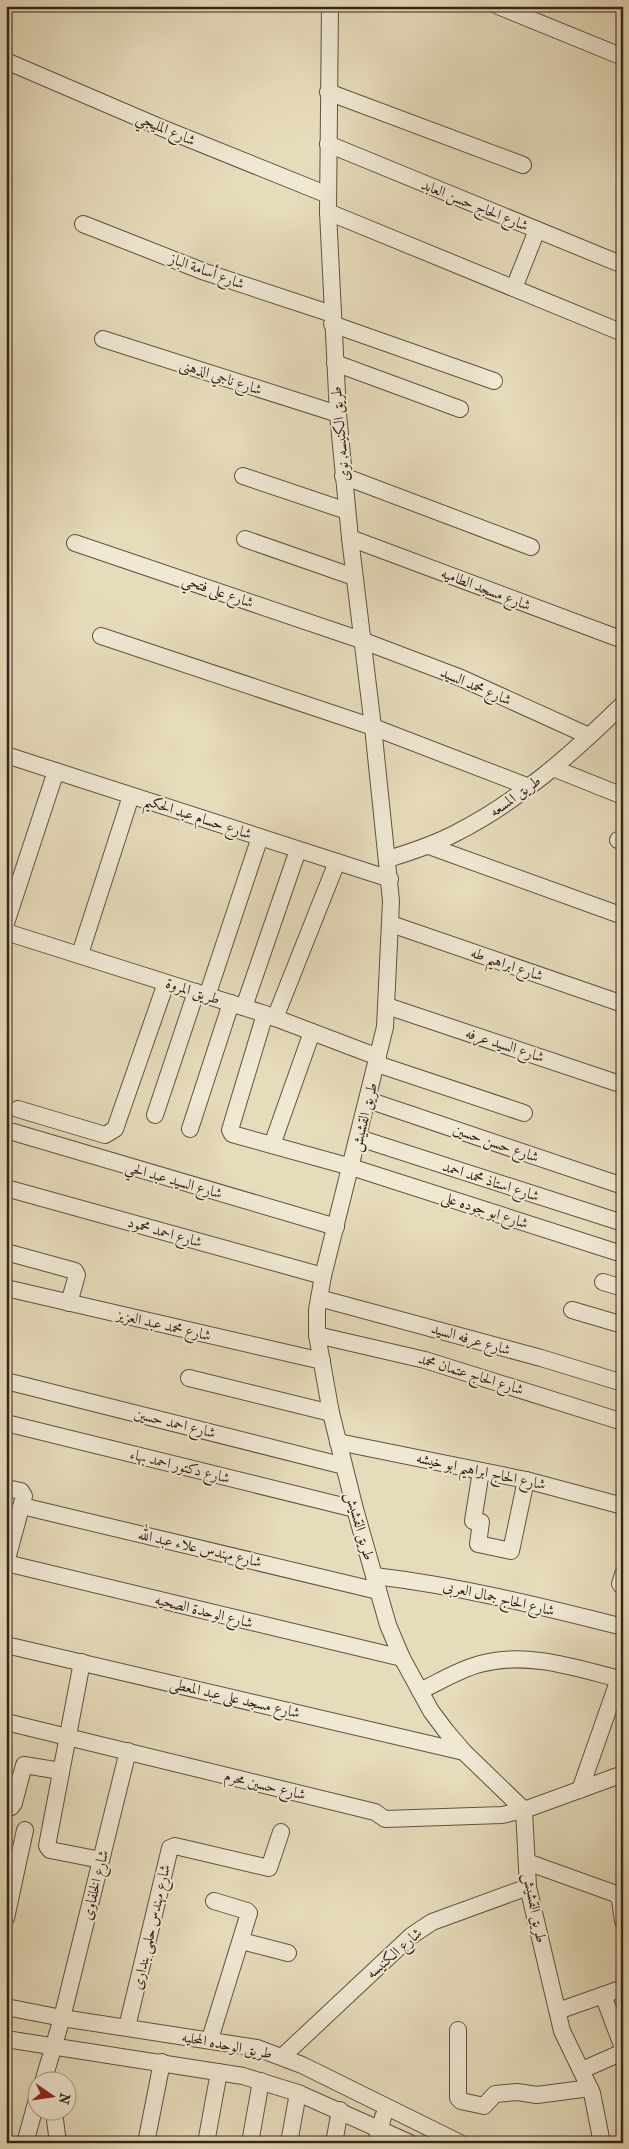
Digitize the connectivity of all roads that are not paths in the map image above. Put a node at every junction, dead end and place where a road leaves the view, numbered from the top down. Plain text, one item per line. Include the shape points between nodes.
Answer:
1 (330, 6) edge
2 (498, 6) edge
3 (623, 57) edge
4 (6, 61) edge
5 (328, 92) junction
6 (328, 144) junction
7 (524, 165) dead end
8 (328, 195) junction
9 (328, 212) junction
10 (83, 224) dead end
11 (537, 230) junction
12 (623, 265) edge
13 (514, 288) junction
14 (332, 319) junction
15 (623, 333) edge
16 (103, 339) dead end
17 (335, 363) junction
18 (494, 381) dead end
19 (460, 409) dead end
20 (338, 414) junction
21 (243, 476) dead end
22 (343, 476) junction
23 (347, 511) junction
24 (350, 538) junction
25 (245, 539) dead end
26 (75, 543) dead end
27 (531, 547) dead end
28 (354, 577) junction
29 (101, 636) dead end
30 (361, 640) junction
31 (623, 640) edge
32 (623, 704) edge
33 (373, 727) junction
34 (589, 736) junction
35 (6, 755) edge
36 (553, 768) junction
37 (56, 771) junction
38 (528, 787) junction
39 (131, 796) junction
40 (623, 796) edge
41 (260, 837) junction
42 (429, 846) junction
43 (298, 850) junction
44 (388, 859) junction
45 (337, 862) junction
46 (390, 880) junction
47 (623, 916) edge
48 (6, 923) edge
49 (391, 924) junction
50 (6, 932) edge
51 (80, 954) junction
52 (166, 983) junction
53 (202, 994) junction
54 (623, 1004) edge
55 (238, 1005) junction
56 (387, 1006) junction
57 (270, 1016) junction
58 (312, 1032) junction
59 (378, 1060) junction
60 (623, 1085) edge
61 (368, 1100) junction
62 (18, 1110) dead end
63 (524, 1113) dead end
64 (156, 1115) dead end
65 (190, 1129) dead end
66 (13, 1132) dead end
67 (359, 1138) junction
68 (272, 1145) junction
69 (351, 1167) junction
70 (623, 1186) edge
71 (6, 1188) edge
72 (623, 1223) edge
73 (336, 1227) junction
74 (6, 1252) edge
75 (619, 1253) dead end
76 (324, 1276) junction
77 (603, 1282) dead end
78 (6, 1288) edge
79 (623, 1288) edge
80 (319, 1298) junction
81 (69, 1303) junction
82 (572, 1310) dead end
83 (623, 1325) edge
84 (317, 1335) junction
85 (322, 1361) junction
86 (189, 1378) dead end
87 (6, 1381) edge
88 (623, 1383) edge
89 (331, 1413) junction
90 (623, 1422) edge
91 (6, 1423) edge
92 (338, 1442) junction
93 (344, 1466) junction
94 (481, 1471) junction
95 (526, 1480) junction
96 (6, 1488) edge
97 (22, 1506) junction
98 (623, 1506) edge
99 (354, 1509) junction
100 (6, 1563) edge
101 (623, 1574) edge
102 (377, 1583) junction
103 (623, 1587) edge
104 (623, 1627) edge
105 (6, 1645) edge
106 (402, 1658) junction
107 (82, 1662) junction
108 (621, 1679) edge
109 (420, 1691) junction
110 (6, 1722) edge
111 (68, 1737) junction
112 (128, 1752) junction
113 (464, 1752) junction
114 (61, 1771) junction
115 (622, 1777) edge
116 (580, 1790) junction
117 (6, 1806) edge
118 (524, 1810) junction
119 (25, 1830) dead end
120 (282, 1832) dead end
121 (101, 1860) junction
122 (527, 1862) junction
123 (528, 1887) junction
124 (8, 1897) edge
125 (214, 1901) dead end
126 (6, 1918) edge
127 (623, 1921) edge
128 (241, 1941) junction
129 (288, 1953) dead end
130 (623, 1988) edge
131 (602, 1995) junction
132 (6, 2007) edge
133 (558, 2011) junction
134 (62, 2018) junction
135 (126, 2028) junction
136 (458, 2030) dead end
137 (6, 2038) edge
138 (210, 2039) junction
139 (54, 2046) junction
140 (623, 2050) edge
141 (283, 2056) junction
142 (162, 2062) junction
143 (582, 2070) junction
144 (46, 2072) edge
145 (220, 2072) junction
146 (261, 2081) junction
147 (590, 2088) junction
148 (298, 2093) junction
149 (386, 2108) junction
150 (340, 2110) junction
151 (31, 2122) edge
152 (55, 2122) edge
153 (378, 2135) edge
154 (25, 2143) edge
155 (58, 2143) edge
156 (146, 2143) edge
157 (206, 2143) edge
158 (250, 2143) edge
159 (289, 2143) edge
160 (334, 2143) edge
161 (410, 2143) edge
162 (460, 2143) edge
163 (602, 2143) edge

1 - 5 street, طريق الكنيسه, نوى
2 - 3 street
4 - 8 street, شارع المليجي
5 - 6 street, طريق الكنيسه, نوى
5 - 7 street
6 - 8 street, طريق الكنيسه, نوى
6 - 11 street, شارع الحاج حسن العابد
8 - 9 street, طريق الكنيسه, نوى
9 - 13 street
9 - 14 street, طريق الكنيسه, نوى
10 - 14 street, شارع أسامة الباز
11 - 12 street, شارع الحاج حسن العابد
11 - 13 street
13 - 15 street
14 - 17 street, طريق الكنيسه, نوى
14 - 18 street, شارع أسامة الباز
16 - 20 street, شارع ناجي الذهنى
17 - 19 street
17 - 20 street, طريق الكنيسه, نوى
20 - 22 street, طريق الكنيسه, نوى
21 - 23 street
22 - 23 street, طريق الكنيسه, نوى
22 - 27 street
23 - 24 street, طريق الكنيسه, نوى
24 - 28 street, طريق الكنيسه, نوى
24 - 31 street, شارع مسجد الطاميه
25 - 28 street
26 - 30 street, شارع على فتحي
28 - 30 street, طريق الكنيسه, نوى
29 - 33 street
30 - 33 street, طريق الكنيسه, نوى
30 - 34 street, شارع محمد السيد via 461,678
32 - 34 street, طريق المسعه
33 - 38 street
33 - 44 street, طريق الكنيسه, نوى
34 - 36 street, طريق المسعه
35 - 37 street, شارع حسام عبد الحكيم
36 - 38 street, طريق المسعه
36 - 40 street
37 - 39 street, شارع حسام عبد الحكيم
37 - 48 street
38 - 42 street, طريق المسعه via 481,820
39 - 41 street, شارع حسام عبد الحكيم
39 - 51 street
41 - 43 street, شارع حسام عبد الحكيم
41 - 53 street
42 - 44 street, طريق المسعه
42 - 47 street
43 - 45 street, شارع حسام عبد الحكيم
43 - 55 street
44 - 46 street, طريق القشيش
45 - 46 street, شارع حسام عبد الحكيم
45 - 57 street
46 - 49 street, طريق القشيش
49 - 54 street, شارع ابراهيم طه
49 - 56 street, طريق القشيش
50 - 51 street, طريق المروة
51 - 52 street, طريق المروة
52 - 53 street, طريق المروة
52 - 62 street via 115,1129 105,1135
53 - 55 street, طريق المروة
53 - 64 street
55 - 57 street, طريق المروة
55 - 65 street
56 - 59 street, طريق القشيش
56 - 60 street, شارع السيد عرفه
57 - 58 street, طريق المروة
57 - 68 street, شارع ابو جوده على via 230,1130 232,1134
58 - 59 street, طريق المروة
58 - 68 street
59 - 61 street, طريق القشيش
59 - 63 street, طريق المروة
61 - 67 street, طريق القشيش
61 - 70 street, شارع حسن حسين
66 - 73 street, شارع السيد عبد الحي
67 - 69 street, طريق القشيش
67 - 72 street, شارع استاذ محمد احمد
68 - 69 street, شارع ابو جوده على
69 - 73 street, طريق القشيش
69 - 75 street, شارع ابو جوده على
71 - 76 street, شارع احمد محمود
73 - 76 street, طريق القشيش
74 - 81 street via 76,1272
76 - 80 street, طريق القشيش
77 - 79 street
78 - 81 street, شارع محمد عبد العزيز
80 - 84 street, طريق القشيش
80 - 88 street, شارع عرفه السيد
81 - 85 street, شارع محمد عبد العزيز
82 - 83 street
84 - 85 street, طريق القشيش
84 - 90 street, شارع الحاج عتمان محمد via 425,1360
85 - 89 street, طريق القشيش
86 - 89 street
87 - 93 street, شارع احمد حسين
89 - 92 street, طريق القشيش
91 - 99 street, شارع دكتور احمد بهاء
92 - 93 street, طريق القشيش
92 - 94 street, شارع الحاج ابراهيم ابو خيشه
93 - 99 street, طريق القشيش
94 - 95 street, شارع الحاج ابراهيم ابو خيشه
94 - 95 street via 473,1520 481,1522 478,1544 511,1551
95 - 98 street, شارع الحاج ابراهيم ابو خيشه
96 - 97 street via 23,1493
97 - 100 street
97 - 102 street, شارع مهندس علاء عبد الله
99 - 102 street, طريق القشيش
100 - 106 street, شارع الوحدة الصحيه
101 - 103 street via 620,1584
102 - 104 street, شارع الحاج جمال العربى via 435,1583
102 - 106 street, طريق القشيش via 388,1625
105 - 107 street, شارع مسجد على عبد المعطى
106 - 109 street, طريق القشيش
107 - 111 street
107 - 113 street, شارع مسجد على عبد المعطى
108 - 109 street via 536,1660 507,1660 478,1664
108 - 116 street
109 - 113 street, طريق القشيش
110 - 111 street, شارع حسين محرم
111 - 112 street, شارع حسين محرم
111 - 114 street
112 - 118 street, شارع حسين محرم via 375,1812 385,1819 496,1817
112 - 121 street, شارع الخلفاوى
113 - 118 street, طريق القشيش
114 - 117 street via 24,1765 14,1803 11,1807
114 - 121 street via 47,1848
115 - 116 street, شارع حسين محرم
116 - 118 street, شارع حسين محرم
118 - 122 street, طريق القشيش
119 - 124 street
120 - 135 street, شارع مهندس حلمى بندارى via 269,1868 175,1846 170,1848
121 - 134 street, شارع الخلفاوى
122 - 123 street, طريق القشيش
122 - 127 street via 616,1894
123 - 133 street, طريق القشيش
123 - 141 street, شارع الكنيسه via 432,1922 410,1936
124 - 126 street
125 - 128 street via 248,1911
128 - 129 street
128 - 138 street
130 - 131 street
131 - 133 street
131 - 140 street
132 - 134 street, طريق الوحده المحليه
133 - 143 street, طريق القشيش via 565,2038
134 - 135 street, طريق الوحده المحليه
134 - 139 street, شارع الخلفاوى
135 - 138 street, طريق الوحده المحليه
136 - 147 street via 458,2098 461,2101 484,2106 495,2094 517,2092 536,2095
137 - 139 street, طريق الوحده المحليه
138 - 141 street, طريق الوحده المحليه
139 - 142 street, طريق الوحده المحليه
139 - 144 street, شارع الخلفاوى
140 - 143 street
141 - 149 street, طريق الوحده المحليه
142 - 145 street, طريق الوحده المحليه
142 - 156 street
143 - 147 street, طريق القشيش
145 - 146 street, طريق الوحده المحليه
145 - 157 street
146 - 148 street, طريق الوحده المحليه
146 - 158 street
147 - 163 street, طريق القشيش
148 - 150 street, طريق الوحده المحليه
148 - 159 street
149 - 153 street
149 - 162 street, طريق الوحده المحليه
150 - 153 street, طريق الوحده المحليه
150 - 160 street
151 - 154 street
152 - 155 street
153 - 161 street, طريق الوحده المحليه

